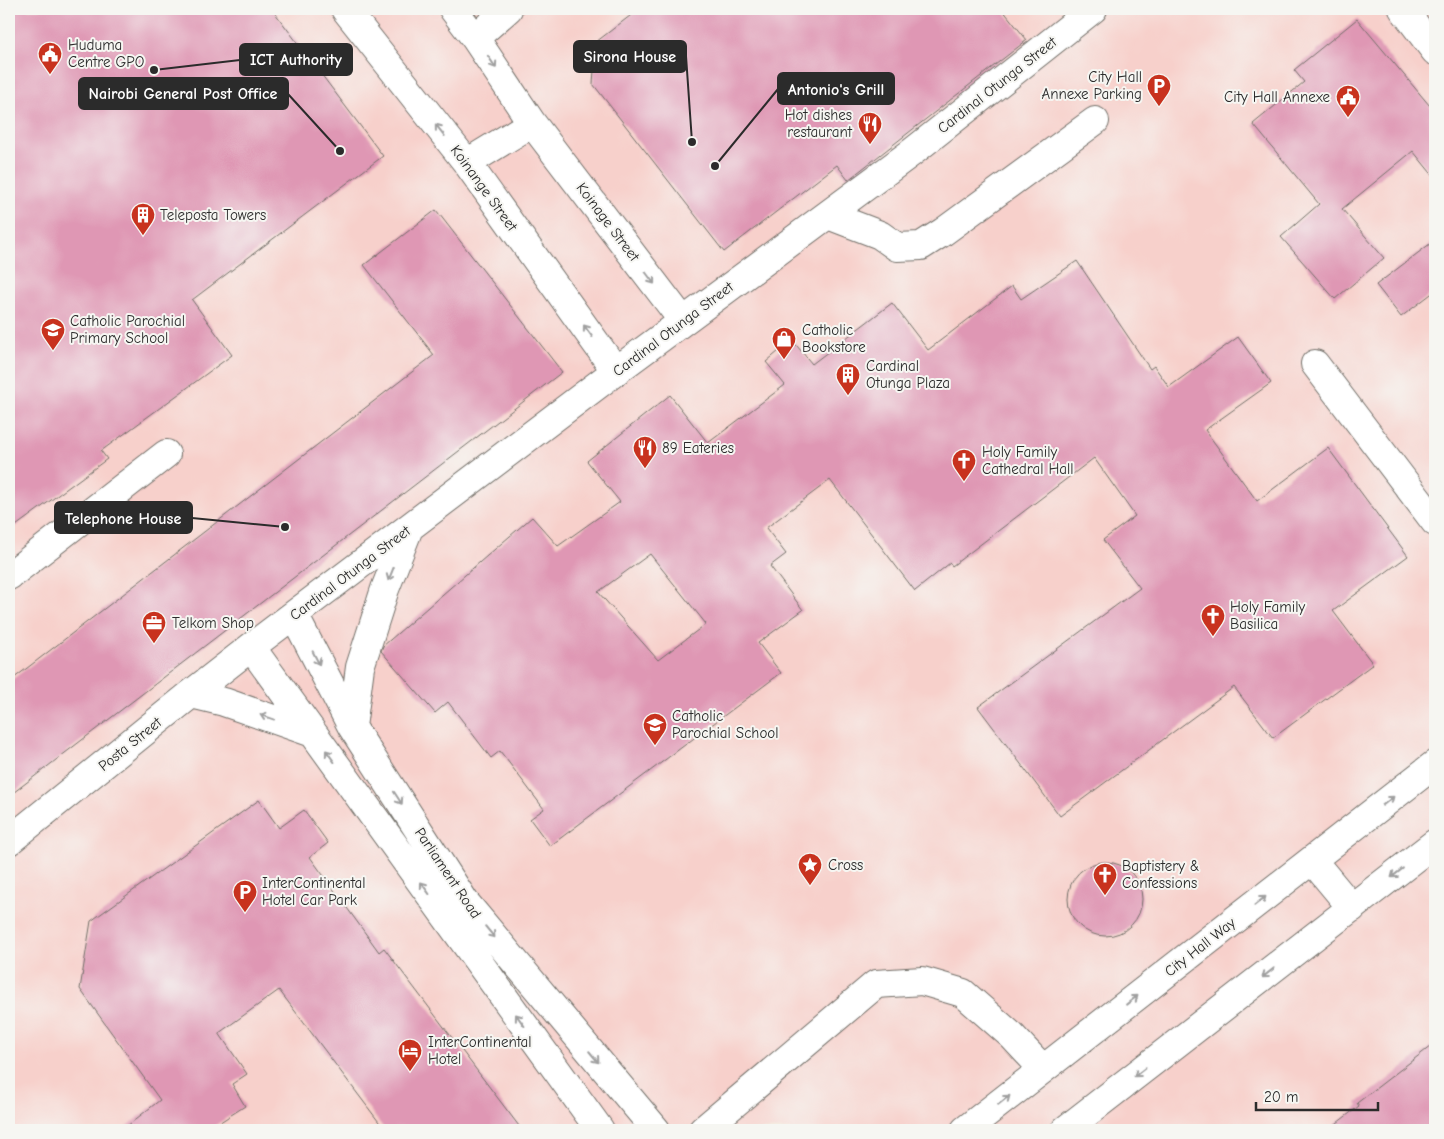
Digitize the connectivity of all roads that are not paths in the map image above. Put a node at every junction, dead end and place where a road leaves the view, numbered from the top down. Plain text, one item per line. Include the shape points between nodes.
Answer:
1 (345, 9) edge
2 (453, 9) edge
3 (508, 9) edge
4 (1093, 9) edge
5 (1403, 9) edge
6 (475, 38) junction
7 (1435, 52) edge
8 (1095, 121) dead end
9 (532, 123) junction
10 (467, 163) junction
11 (828, 215) junction
12 (683, 321) junction
13 (1315, 364) dead end
14 (616, 371) junction
15 (166, 454) dead end
16 (1435, 522) edge
17 (409, 528) junction
18 (9, 576) edge
19 (294, 615) junction
20 (252, 647) junction
21 (190, 694) junction
22 (352, 727) junction
23 (313, 732) junction
24 (1435, 764) edge
25 (9, 841) edge
26 (1435, 843) edge
27 (1312, 860) junction
28 (1352, 908) junction
29 (1043, 1069) junction
30 (600, 1130) edge
31 (656, 1130) edge
32 (703, 1130) edge
33 (965, 1130) edge
34 (1065, 1130) edge

10 -> 1 street, Koinange Street
2 - 6 street, Koinage Street
3 - 6 street
4 - 11 street, Cardinal Otunga Street via 907,149
5 - 7 street
6 -> 9 street, Koinage Street
8 - 11 street via 921,246 897,247 880,235
9 - 10 street
9 -> 12 street, Koinage Street
14 -> 10 street, Koinange Street
11 - 12 street, Cardinal Otunga Street
12 - 14 street, Cardinal Otunga Street
13 - 16 street
14 - 17 street, Cardinal Otunga Street
15 - 18 street
17 - 19 street, Cardinal Otunga Street
17 -> 22 street via 384,589 360,667
19 - 20 street, Cardinal Otunga Street
19 -> 22 street, Parliament Road
20 - 21 street, Posta Street
20 - 23 street, Parliament Road
23 -> 21 street
21 - 25 street, Posta Street
22 -> 31 street, Parliament Road via 465,902
30 -> 23 street, Parliament Road
27 -> 24 street, City Hall Way
26 -> 28 street
27 - 28 street
29 -> 27 street, City Hall Way
28 -> 34 street
29 - 32 street via 1012,1036 963,993 922,981 876,984
33 -> 29 street, City Hall Way

